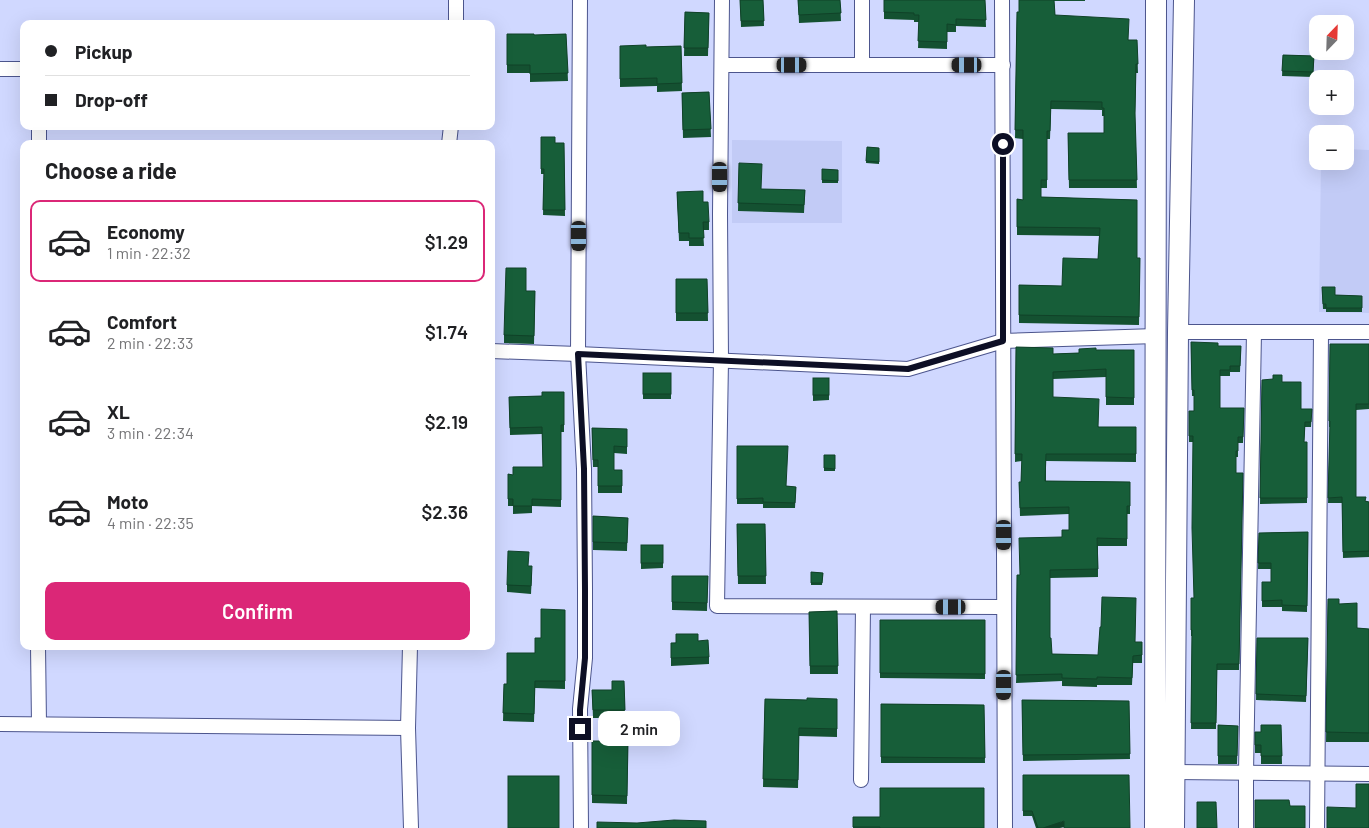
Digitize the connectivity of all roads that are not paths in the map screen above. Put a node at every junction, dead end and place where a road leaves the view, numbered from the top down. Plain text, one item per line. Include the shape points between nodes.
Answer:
1 (456, 0) edge
2 (580, 0) edge
3 (722, 0) edge
4 (862, 0) edge
5 (1002, 0) edge
6 (1156, 0) edge
7 (1184, 0) edge
8 (456, 20) edge
9 (722, 65) junction
10 (862, 65) junction
11 (1002, 65) junction
12 (0, 69) edge
13 (20, 69) edge
14 (1178, 332) junction
15 (1254, 332) junction
16 (1321, 332) junction
17 (1369, 332) edge
18 (1156, 336) junction
19 (1003, 341) junction
20 (495, 351) edge
21 (578, 354) junction
22 (721, 360) junction
23 (863, 606) junction
24 (1004, 607) junction
25 (38, 650) edge
26 (410, 650) edge
27 (0, 724) edge
28 (39, 724) junction
29 (408, 728) junction
30 (1175, 772) junction
31 (1317, 772) junction
32 (1246, 773) junction
33 (1369, 774) edge
34 (861, 780) dead end
35 (411, 828) edge
36 (581, 828) edge
37 (1004, 828) edge
38 (1155, 828) edge
39 (1174, 828) edge
40 (1246, 828) edge
41 (1317, 828) edge

1 - 8 street
2 - 21 street
3 - 9 street
4 - 10 street
5 - 11 street
6 - 18 street
7 - 14 street
9 - 10 street
9 - 22 street
10 - 11 street
11 - 19 street
12 - 13 street
14 - 15 street
14 - 30 street
15 - 16 street
15 - 32 street
16 - 17 street
16 - 31 street
18 - 19 street
18 - 38 street
19 - 22 street via 908,369
19 - 24 street
20 - 21 street
21 - 22 street
21 - 36 street via 584,469 585,589 585,658 580,710
22 - 23 street via 717,606
23 - 24 street
23 - 34 street
24 - 37 street
25 - 28 street
26 - 29 street
27 - 28 street
28 - 29 street
29 - 35 street
30 - 32 street
30 - 39 street
31 - 32 street
31 - 33 street
31 - 41 street
32 - 40 street

